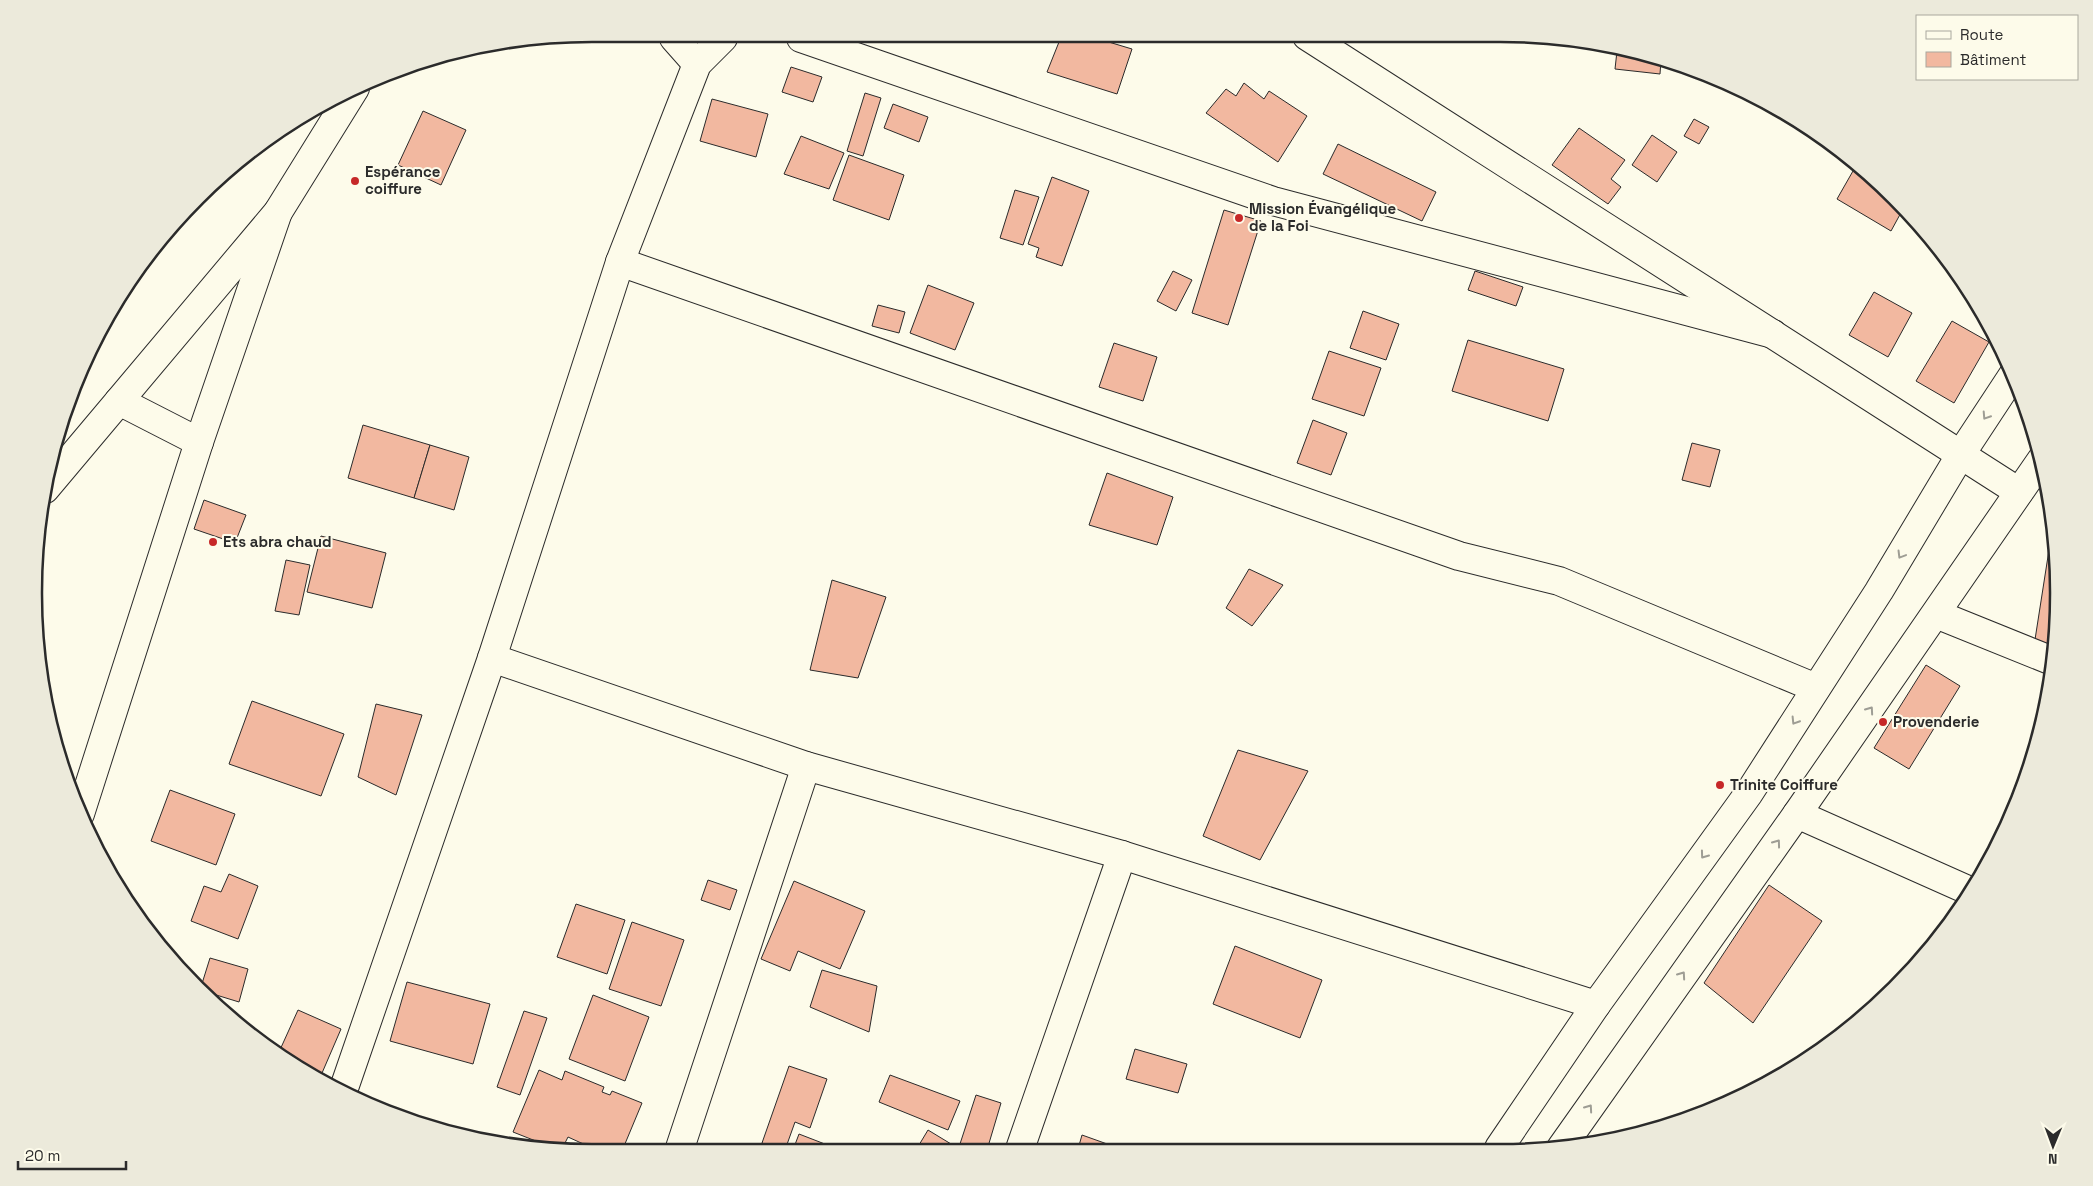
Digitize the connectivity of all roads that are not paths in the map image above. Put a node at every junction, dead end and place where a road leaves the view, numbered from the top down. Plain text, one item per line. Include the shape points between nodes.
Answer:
1 (678, 42) edge
2 (719, 42) edge
3 (814, 42) edge
4 (1316, 42) edge
5 (697, 64) junction
6 (347, 100) edge
7 (278, 212) junction
8 (620, 262) junction
9 (1773, 334) junction
10 (2009, 381) edge
11 (119, 401) junction
12 (199, 442) junction
13 (1960, 454) junction
14 (2036, 468) edge
15 (55, 477) edge
16 (2020, 492) junction
17 (1936, 614) junction
18 (492, 658) junction
19 (2047, 659) edge
20 (1816, 688) junction
21 (806, 766) junction
22 (84, 803) edge
23 (1798, 814) junction
24 (1122, 855) junction
25 (1964, 889) edge
26 (1596, 1005) junction
27 (345, 1084) edge
28 (1567, 1139) edge
29 (681, 1144) edge
30 (1022, 1144) edge
31 (1501, 1144) edge

1 - 5 street
2 - 5 street
3 - 9 street via 1273,201
4 - 9 street
5 - 8 street
6 - 7 street
7 - 11 street
7 - 12 street
8 - 18 street
8 - 20 street via 1459,556 1559,581
9 - 13 street
10 -> 13 street
11 - 12 street
11 - 15 street
12 - 22 street
13 - 16 street
13 -> 20 street via 1880,591
14 - 16 street
16 - 17 street
17 - 19 street
23 -> 17 street
18 - 21 street
18 - 27 street
20 -> 26 street via 1749,793
21 - 24 street
21 - 29 street
23 - 25 street
28 -> 23 street
24 - 26 street
24 - 30 street
26 - 31 street

